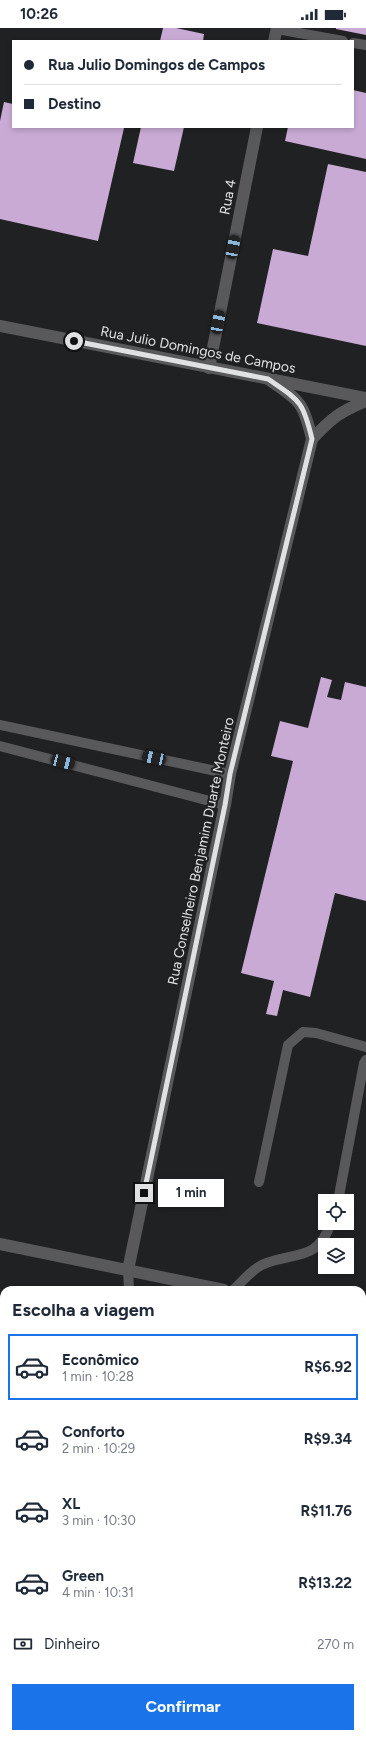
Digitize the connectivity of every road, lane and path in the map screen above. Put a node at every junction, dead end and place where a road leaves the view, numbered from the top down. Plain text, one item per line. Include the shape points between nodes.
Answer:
1 (277, 28) edge
2 (274, 40) edge
3 (338, 40) edge
4 (354, 43) edge
5 (366, 45) edge
6 (257, 128) edge
7 (0, 326) edge
8 (209, 368) junction
9 (268, 379) junction
10 (366, 398) edge
11 (366, 401) edge
12 (312, 439) junction
13 (0, 725) edge
14 (0, 746) edge
15 (230, 774) junction
16 (225, 805) junction
17 (366, 1048) edge
18 (366, 1060) edge
19 (259, 1182) dead end
20 (339, 1194) edge
21 (328, 1230) edge
22 (0, 1244) edge
23 (128, 1270) junction
24 (129, 1286) edge
25 (205, 1286) edge
26 (237, 1286) edge

1 - 2 street
1 - 3 lane
4 - 5 lane
6 - 8 street, Rua 4
7 - 8 street, Rua Julio Domingos de Campos
8 - 9 street, Rua Julio Domingos de Campos
9 - 10 street, Rua Julio Domingos de Campos
9 - 12 street, Rua Conselheiro Benjamim Duarte Monteiro via 301,404
11 - 12 street, Rua Conselheiro Benjamim Duarte Monteiro via 345,409 332,418
12 - 15 street, Rua Conselheiro Benjamim Duarte Monteiro
13 - 15 lane
14 - 16 lane
15 - 16 street, Rua Conselheiro Benjamim Duarte Monteiro
16 - 23 street, Rua Conselheiro Benjamim Duarte Monteiro
17 - 19 lane via 316,1033 303,1032 288,1045
18 - 20 lane
21 - 26 lane via 322,1242 312,1251 262,1264
22 - 23 street
23 - 24 lane
23 - 25 street

